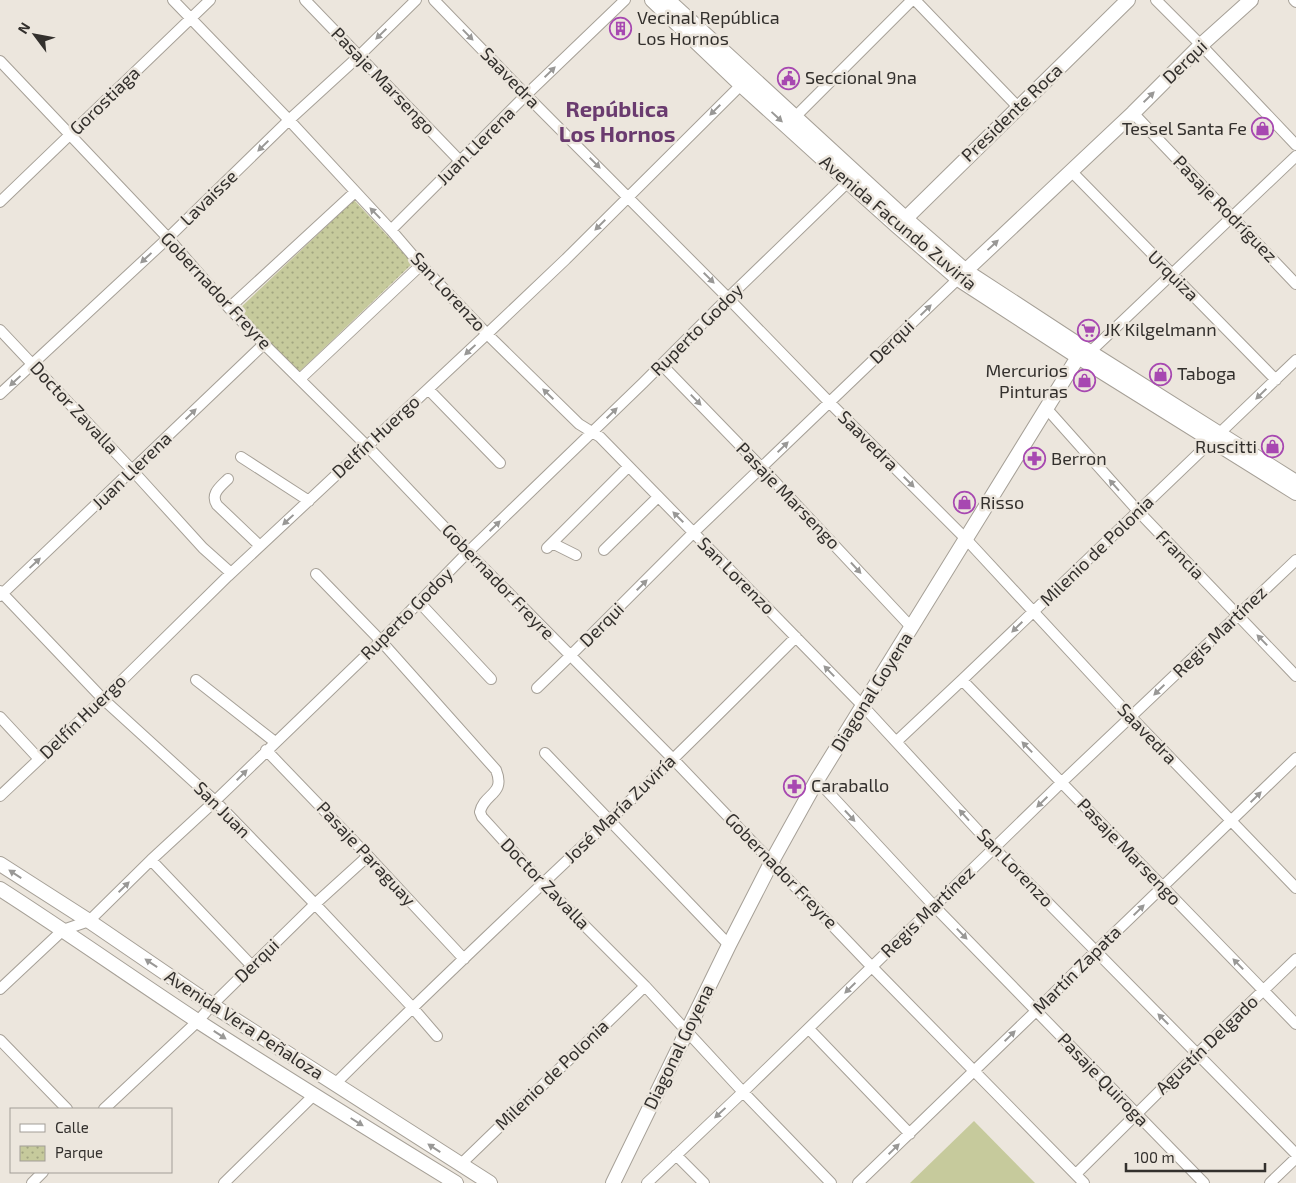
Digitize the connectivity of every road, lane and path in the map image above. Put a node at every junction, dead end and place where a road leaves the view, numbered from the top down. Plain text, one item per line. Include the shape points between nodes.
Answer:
1 (173, 0) edge
2 (210, 0) edge
3 (305, 0) edge
4 (416, 0) edge
5 (434, 0) edge
6 (625, 0) edge
7 (652, 0) edge
8 (668, 0) edge
9 (914, 0) edge
10 (1128, 0) edge
11 (1156, 0) edge
12 (1251, 0) edge
13 (191, 18) junction
14 (1202, 46) junction
15 (359, 56) junction
16 (0, 61) edge
17 (746, 80) junction
18 (526, 95) junction
19 (1018, 107) junction
20 (1133, 112) junction
21 (795, 117) junction
22 (289, 120) junction
23 (70, 135) junction
24 (1296, 145) edge
25 (1296, 156) edge
26 (460, 162) junction
27 (1071, 171) junction
28 (848, 182) junction
29 (355, 192) junction
30 (628, 196) junction
31 (0, 202) edge
32 (1232, 217) junction
33 (901, 222) junction
34 (391, 230) junction
35 (168, 238) junction
36 (421, 265) junction
37 (962, 275) junction
38 (1171, 275) junction
39 (1296, 284) edge
40 (728, 298) junction
41 (229, 308) junction
42 (0, 330) edge
43 (487, 334) junction
44 (264, 344) junction
45 (1084, 355) junction
46 (1296, 360) edge
47 (32, 364) junction
48 (662, 365) junction
49 (300, 379) junction
50 (1276, 380) junction
51 (428, 389) junction
52 (0, 394) edge
53 (830, 403) junction
54 (1047, 409) junction
55 (592, 433) junction
56 (1216, 437) junction
57 (367, 446) junction
58 (241, 457) dead end
59 (500, 463) dead end
60 (762, 467) junction
61 (628, 468) junction
62 (133, 471) junction
63 (228, 479) dead end
64 (1296, 482) edge
65 (1296, 493) edge
66 (658, 497) junction
67 (309, 501) junction
68 (1138, 511) junction
69 (693, 533) junction
70 (966, 539) junction
71 (260, 546) junction
72 (604, 550) dead end
73 (468, 552) junction
74 (576, 555) dead end
75 (1296, 560) edge
76 (231, 573) junction
77 (316, 574) dead end
78 (1, 594) edge
79 (419, 602) junction
80 (1033, 611) junction
81 (1238, 614) junction
82 (912, 628) junction
83 (796, 637) junction
84 (380, 641) junction
85 (570, 656) junction
86 (1296, 676) edge
87 (491, 679) dead end
88 (196, 680) dead end
89 (962, 680) junction
90 (536, 688) dead end
91 (103, 699) junction
92 (863, 706) junction
93 (0, 717) edge
94 (1131, 717) junction
95 (275, 742) junction
96 (897, 742) junction
97 (266, 750) junction
98 (546, 753) dead end
99 (1296, 758) edge
100 (39, 759) junction
101 (674, 759) junction
102 (817, 780) junction
103 (1062, 782) junction
104 (0, 796) edge
105 (215, 801) junction
106 (610, 820) junction
107 (1231, 821) junction
108 (994, 848) junction
109 (368, 856) junction
110 (151, 860) junction
111 (772, 861) junction
112 (0, 864) edge
113 (542, 883) junction
114 (1163, 886) junction
115 (1296, 888) edge
116 (0, 889) edge
117 (315, 904) junction
118 (934, 906) junction
119 (89, 921) junction
120 (63, 930) junction
121 (729, 945) junction
122 (1096, 951) junction
123 (464, 959) junction
124 (1296, 959) edge
125 (252, 966) junction
126 (872, 967) junction
127 (645, 986) junction
128 (0, 989) edge
129 (1263, 990) junction
130 (212, 1005) junction
131 (412, 1007) junction
132 (1036, 1011) junction
133 (198, 1020) junction
134 (1296, 1024) edge
135 (808, 1028) junction
136 (686, 1032) junction
137 (437, 1036) dead end
138 (0, 1040) edge
139 (1197, 1054) junction
140 (974, 1071) junction
141 (334, 1084) junction
142 (743, 1092) junction
143 (314, 1095) junction
144 (66, 1108) edge
145 (105, 1108) edge
146 (1137, 1114) junction
147 (910, 1134) junction
148 (1296, 1154) edge
149 (676, 1155) junction
150 (1296, 1158) edge
151 (460, 1164) junction
152 (42, 1173) edge
153 (1076, 1174) junction
154 (32, 1183) edge
155 (224, 1183) edge
156 (456, 1183) edge
157 (490, 1183) edge
158 (613, 1183) edge
159 (647, 1183) edge
160 (704, 1183) edge
161 (831, 1183) edge
162 (858, 1183) edge
163 (1084, 1183) edge
164 (1204, 1183) edge
165 (1270, 1183) edge

1 - 13 street, San Lorenzo
2 - 13 street, Gorostiaga
3 - 15 street, Pasaje Marsengo
4 -> 15 street, Lavaisse
5 -> 18 street, Saavedra
18 -> 6 street, Juan Llerena
7 - 17 main road, Avenida Facundo Zuviría
8 - 17 main road, Avenida Facundo Zuviría
9 - 19 street
9 - 21 street
10 - 19 main road, Presidente Roca
11 - 14 street
12 - 14 main road, Derqui
13 - 22 street, San Lorenzo
13 - 23 street, Gorostiaga
20 -> 14 main road, Derqui
14 - 24 street
15 - 22 street, Lavaisse
15 - 26 street, Pasaje Marsengo
16 - 23 street, Gobernador Freyre
17 - 21 main road, Avenida Facundo Zuviría
17 -> 28 main road, Avenida Facundo Zuviría
17 -> 30 street, Delfín Huergo
18 - 26 street, Juan Llerena
18 -> 30 street, Saavedra
19 - 33 main road, Presidente Roca
20 - 27 main road, Derqui
20 - 32 street, Pasaje Rodríguez
21 - 33 main road, Avenida Facundo Zuviría
22 - 29 street, San Lorenzo
22 -> 35 street, Lavaisse
23 - 31 street, Gorostiaga
23 - 35 street, Gobernador Freyre
25 - 32 street
26 - 34 street, Juan Llerena
37 -> 27 main road, Derqui
27 - 38 street, Urquiza
28 - 33 main road, Avenida Facundo Zuviría
28 - 40 street, Ruperto Godoy
34 -> 29 street, San Lorenzo
29 - 41 street
30 -> 40 street, Saavedra
30 -> 43 street, Delfín Huergo
32 - 38 street
32 - 39 street, Pasaje Rodríguez
33 - 37 main road, Avenida Facundo Zuviría
34 - 36 street, San Lorenzo
35 - 41 street, Gobernador Freyre
35 -> 47 street, Lavaisse
36 - 43 street, San Lorenzo
36 - 49 street
37 - 45 main road, Avenida Facundo Zuviría
53 -> 37 street, Derqui
38 - 45 street
38 - 50 street, Urquiza
40 - 48 street, Ruperto Godoy
40 - 53 street, Saavedra
41 - 44 street, Gobernador Freyre
42 - 47 street, Doctor Zavalla
43 -> 51 street, Delfín Huergo
55 -> 43 street, San Lorenzo
44 - 49 street, Gobernador Freyre
62 -> 44 street, Juan Llerena
45 - 54 main road, Diagonal Goyena
45 - 56 main road, Avenida Facundo Zuviría
46 - 50 street, Milenio de Polonia
47 -> 52 street, Lavaisse
47 - 62 street, Doctor Zavalla
55 -> 48 street, Ruperto Godoy
48 -> 60 street, Pasaje Marsengo
49 - 57 street, Gobernador Freyre
50 -> 56 street, Milenio de Polonia
51 - 57 street, Delfín Huergo
51 - 59 street
60 -> 53 street, Derqui
53 -> 70 street, Saavedra
68 -> 54 street, Francia
54 - 70 main road, Diagonal Goyena
55 - 61 street, San Lorenzo via 600,437
73 -> 55 street, Ruperto Godoy
56 - 64 main road, Avenida Facundo Zuviría
56 - 65 main road, Avenida Facundo Zuviría
56 - 68 street, Milenio de Polonia
57 - 67 street, Delfín Huergo
57 - 73 street, Gobernador Freyre
58 - 67 street
60 - 69 street, Derqui
60 -> 82 street, Pasaje Marsengo
61 - 66 street, San Lorenzo
61 - 74 street via 549,545
62 - 76 street, Doctor Zavalla via 203,548
78 -> 62 street, Juan Llerena
63 - 71 street via 214,494 214,500
69 -> 66 street, San Lorenzo
66 - 72 street
67 -> 71 street, Delfín Huergo
68 - 80 street, Milenio de Polonia
68 - 81 street, Francia
69 - 83 street, San Lorenzo
85 -> 69 street, Derqui
70 - 80 street, Saavedra
70 - 82 main road, Diagonal Goyena
71 - 76 street, Delfín Huergo
73 - 79 street, Ruperto Godoy
73 - 85 street, Gobernador Freyre
75 - 81 street, Regis Martínez
76 - 91 street, Delfín Huergo
77 - 84 street, Doctor Zavalla
78 - 91 street, San Juan
79 - 84 street, Ruperto Godoy
79 - 87 street
80 -> 89 street, Milenio de Polonia
80 - 94 street, Saavedra
86 -> 81 street, Francia
81 -> 94 street, Regis Martínez
82 - 92 main road, Diagonal Goyena
92 -> 83 street, San Lorenzo
83 - 101 street, José María Zuviría
84 - 95 street, Ruperto Godoy
84 - 113 street, Doctor Zavalla via 496,770 500,779 498,789 481,807 482,817
85 - 90 street, Derqui
85 - 101 street, Gobernador Freyre
88 - 95 street
89 - 96 street, Milenio de Polonia
103 -> 89 street, Pasaje Marsengo
91 - 100 street, Delfín Huergo
91 - 105 street, San Juan
92 - 96 street, San Lorenzo
92 - 102 main road, Diagonal Goyena
93 - 100 street
94 - 103 street, Regis Martínez
94 - 107 street, Saavedra
95 - 97 street, Ruperto Godoy
108 -> 96 street, San Lorenzo
105 -> 97 street, Ruperto Godoy
97 - 109 street, Pasaje Paraguay
98 - 106 street
107 -> 99 street, Martín Zapata
100 - 104 street, Delfín Huergo
101 - 106 street, José María Zuviría
101 - 111 street, Gobernador Freyre
102 - 111 main road, Diagonal Goyena
102 -> 118 street, Pasaje Quiroga
103 -> 108 street, Regis Martínez
103 - 114 street, Pasaje Marsengo
105 - 110 street, Ruperto Godoy
105 - 117 street, San Juan
106 - 113 street, José María Zuviría
106 - 121 street
107 - 114 street, Martín Zapata
107 - 115 street, Saavedra
108 - 118 street, Regis Martínez
108 - 122 street, San Lorenzo
109 - 117 street, Derqui
109 - 123 street, Pasaje Paraguay
119 -> 110 street, Ruperto Godoy
110 - 125 street
111 - 121 main road, Diagonal Goyena
111 - 126 street, Gobernador Freyre
119 -> 112 main road, Avenida Vera Peñaloza
113 - 123 street, José María Zuviría
113 - 127 street, Doctor Zavalla
122 -> 114 street, Martín Zapata
129 -> 114 street, Pasaje Marsengo
116 - 120 main road, Avenida Vera Peñaloza
117 - 125 street, Derqui
117 - 131 street, San Juan
118 - 126 street, Regis Martínez
118 -> 132 street, Pasaje Quiroga
119 - 120 street, Ruperto Godoy
130 -> 119 main road, Avenida Vera Peñaloza
120 - 128 street, Ruperto Godoy
120 - 133 main road, Avenida Vera Peñaloza
121 - 136 main road, Diagonal Goyena
122 - 132 street, Martín Zapata
139 -> 122 street, San Lorenzo
123 - 131 street, José María Zuviría
124 - 129 street, Agustín Delgado
125 - 130 street, Derqui
126 -> 135 street, Regis Martínez
126 - 140 street, Gobernador Freyre
127 - 136 street, Doctor Zavalla
127 - 151 street, Milenio de Polonia
129 - 134 street, Pasaje Marsengo
129 - 139 street, Agustín Delgado
130 - 133 street, Derqui
130 - 141 main road, Avenida Vera Peñaloza
131 - 137 street, San Juan
131 - 141 street, José María Zuviría
140 -> 132 street, Martín Zapata
132 - 146 street, Pasaje Quiroga
133 -> 143 main road, Avenida Vera Peñaloza
133 - 145 street, Derqui
135 - 142 street, Regis Martínez
135 - 147 street
136 - 142 street, Doctor Zavalla
136 - 158 main road, Diagonal Goyena
138 - 144 street
139 - 146 street, Agustín Delgado
139 - 148 street, San Lorenzo
140 - 147 street, Martín Zapata
140 - 153 street, Gobernador Freyre
151 -> 141 main road, Avenida Vera Peñaloza
142 -> 149 street, Regis Martínez
142 - 161 street, Doctor Zavalla
143 - 155 street
143 -> 156 main road, Avenida Vera Peñaloza
146 - 153 street, Agustín Delgado
146 - 164 street, Pasaje Quiroga
162 -> 147 street, Martín Zapata
149 - 159 street, Regis Martínez
149 - 160 street
150 - 165 street
151 - 157 main road, Avenida Vera Peñaloza
152 - 154 street
153 - 163 street, Gobernador Freyre

